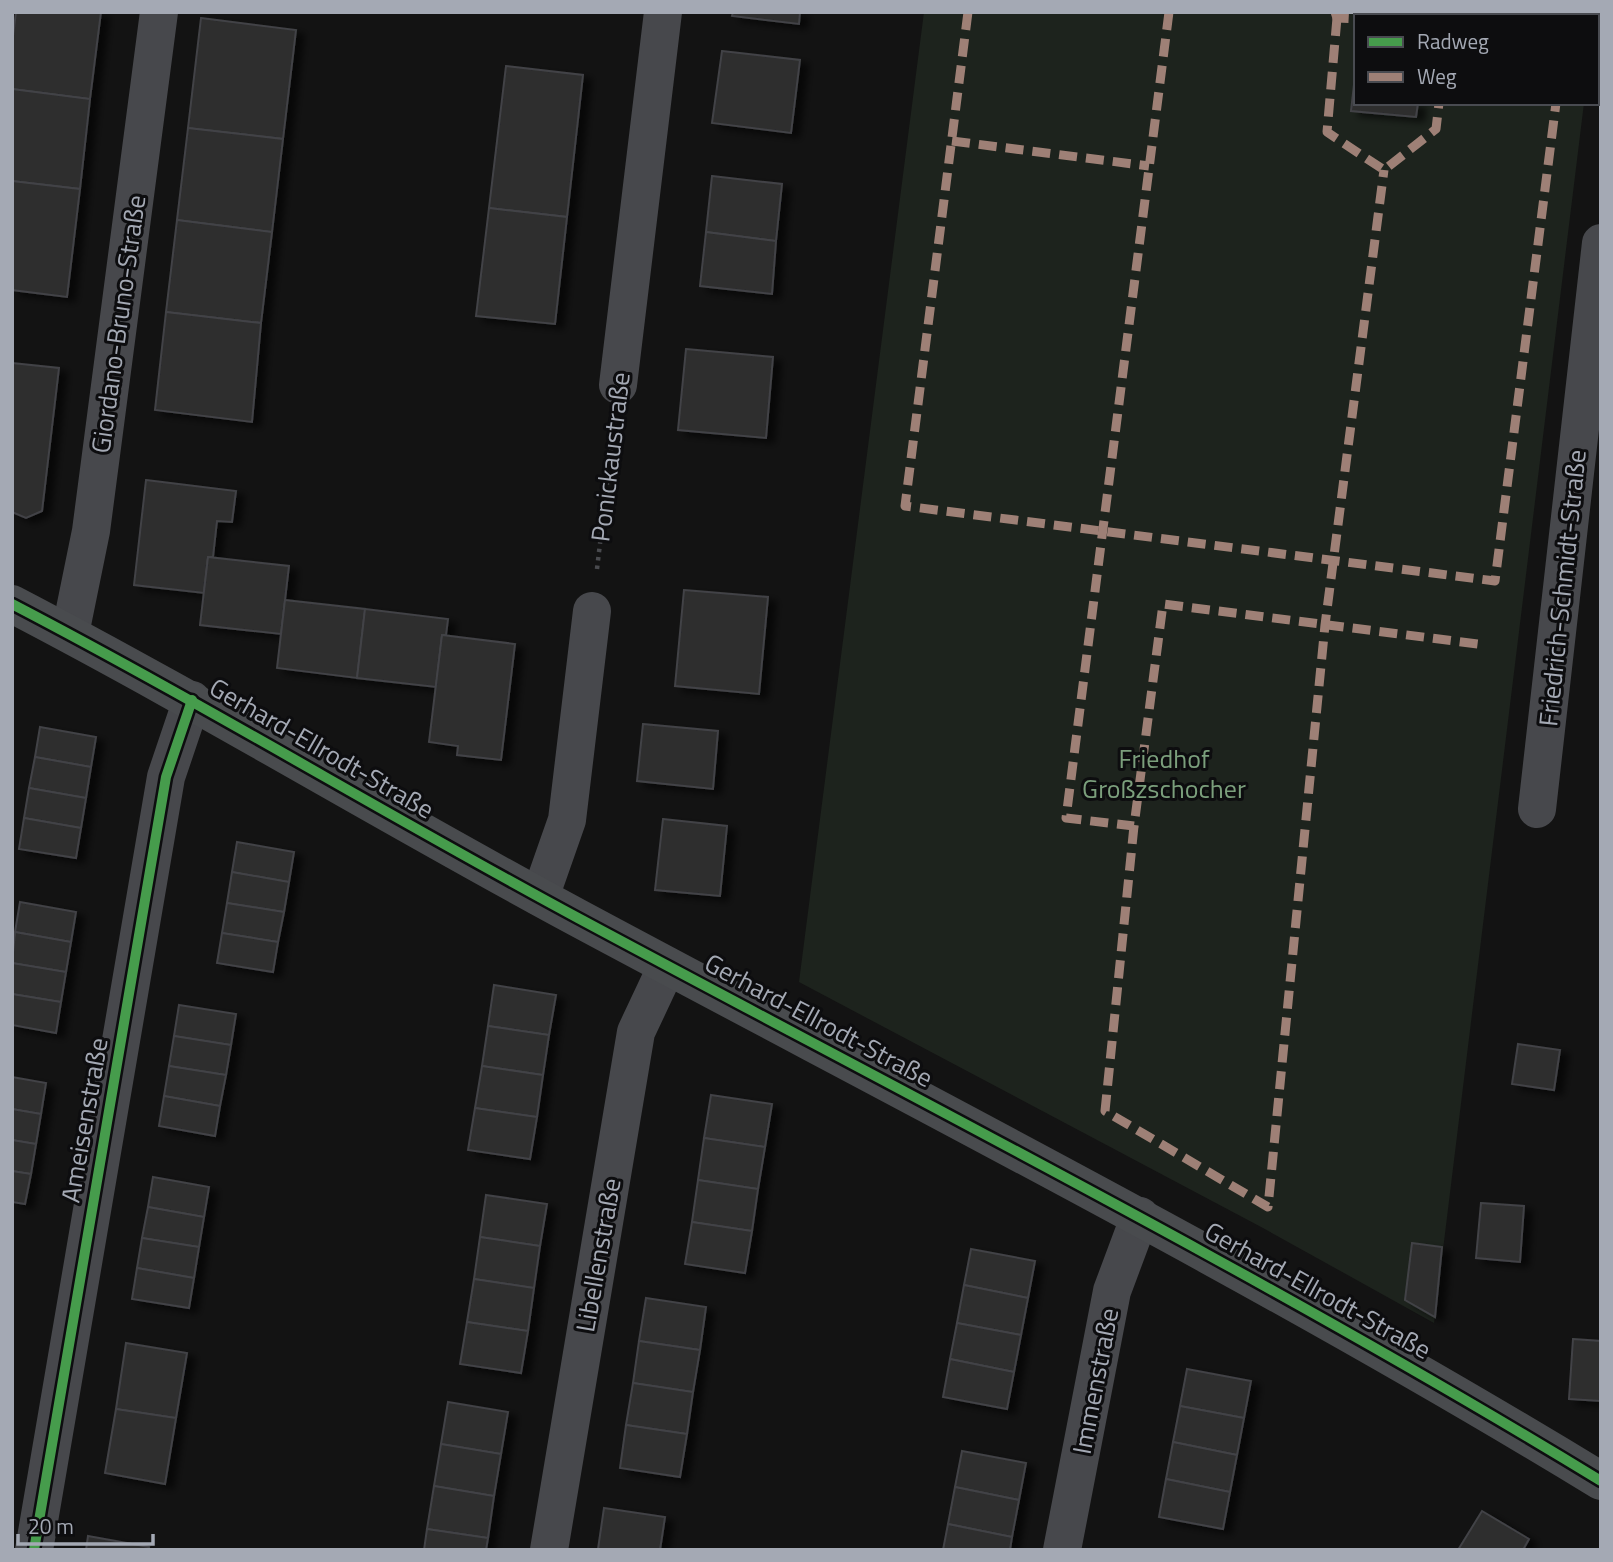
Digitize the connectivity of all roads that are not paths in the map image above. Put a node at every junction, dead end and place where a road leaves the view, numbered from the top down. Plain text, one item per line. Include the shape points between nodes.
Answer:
1 (159, 12) edge
2 (663, 12) edge
3 (1601, 243) edge
4 (618, 386) road end
5 (12, 604) edge
6 (592, 611) road end
7 (70, 634) junction
8 (192, 700) junction
9 (1537, 809) dead end
10 (540, 897) junction
11 (667, 966) junction
12 (1139, 1216) junction
13 (1601, 1481) edge
14 (34, 1550) edge
15 (549, 1550) edge
16 (1062, 1550) edge

1 - 7 street, Giordano-Bruno-Straße via 91,531
2 - 4 street, Ponickaustraße
3 - 9 street, Friedrich-Schmidt-Straße
5 - 7 main road, Gerhard-Ellrodt-Straße
6 - 10 street via 567,820
7 - 8 main road, Gerhard-Ellrodt-Straße
8 - 10 main road, Gerhard-Ellrodt-Straße
8 - 14 street, Ameisenstraße via 166,777
10 - 11 main road, Gerhard-Ellrodt-Straße
11 - 12 main road, Gerhard-Ellrodt-Straße
11 - 15 street, Libellenstraße via 636,1032
12 - 13 main road, Gerhard-Ellrodt-Straße via 1465,1398
12 - 16 street, Immenstraße via 1112,1292

